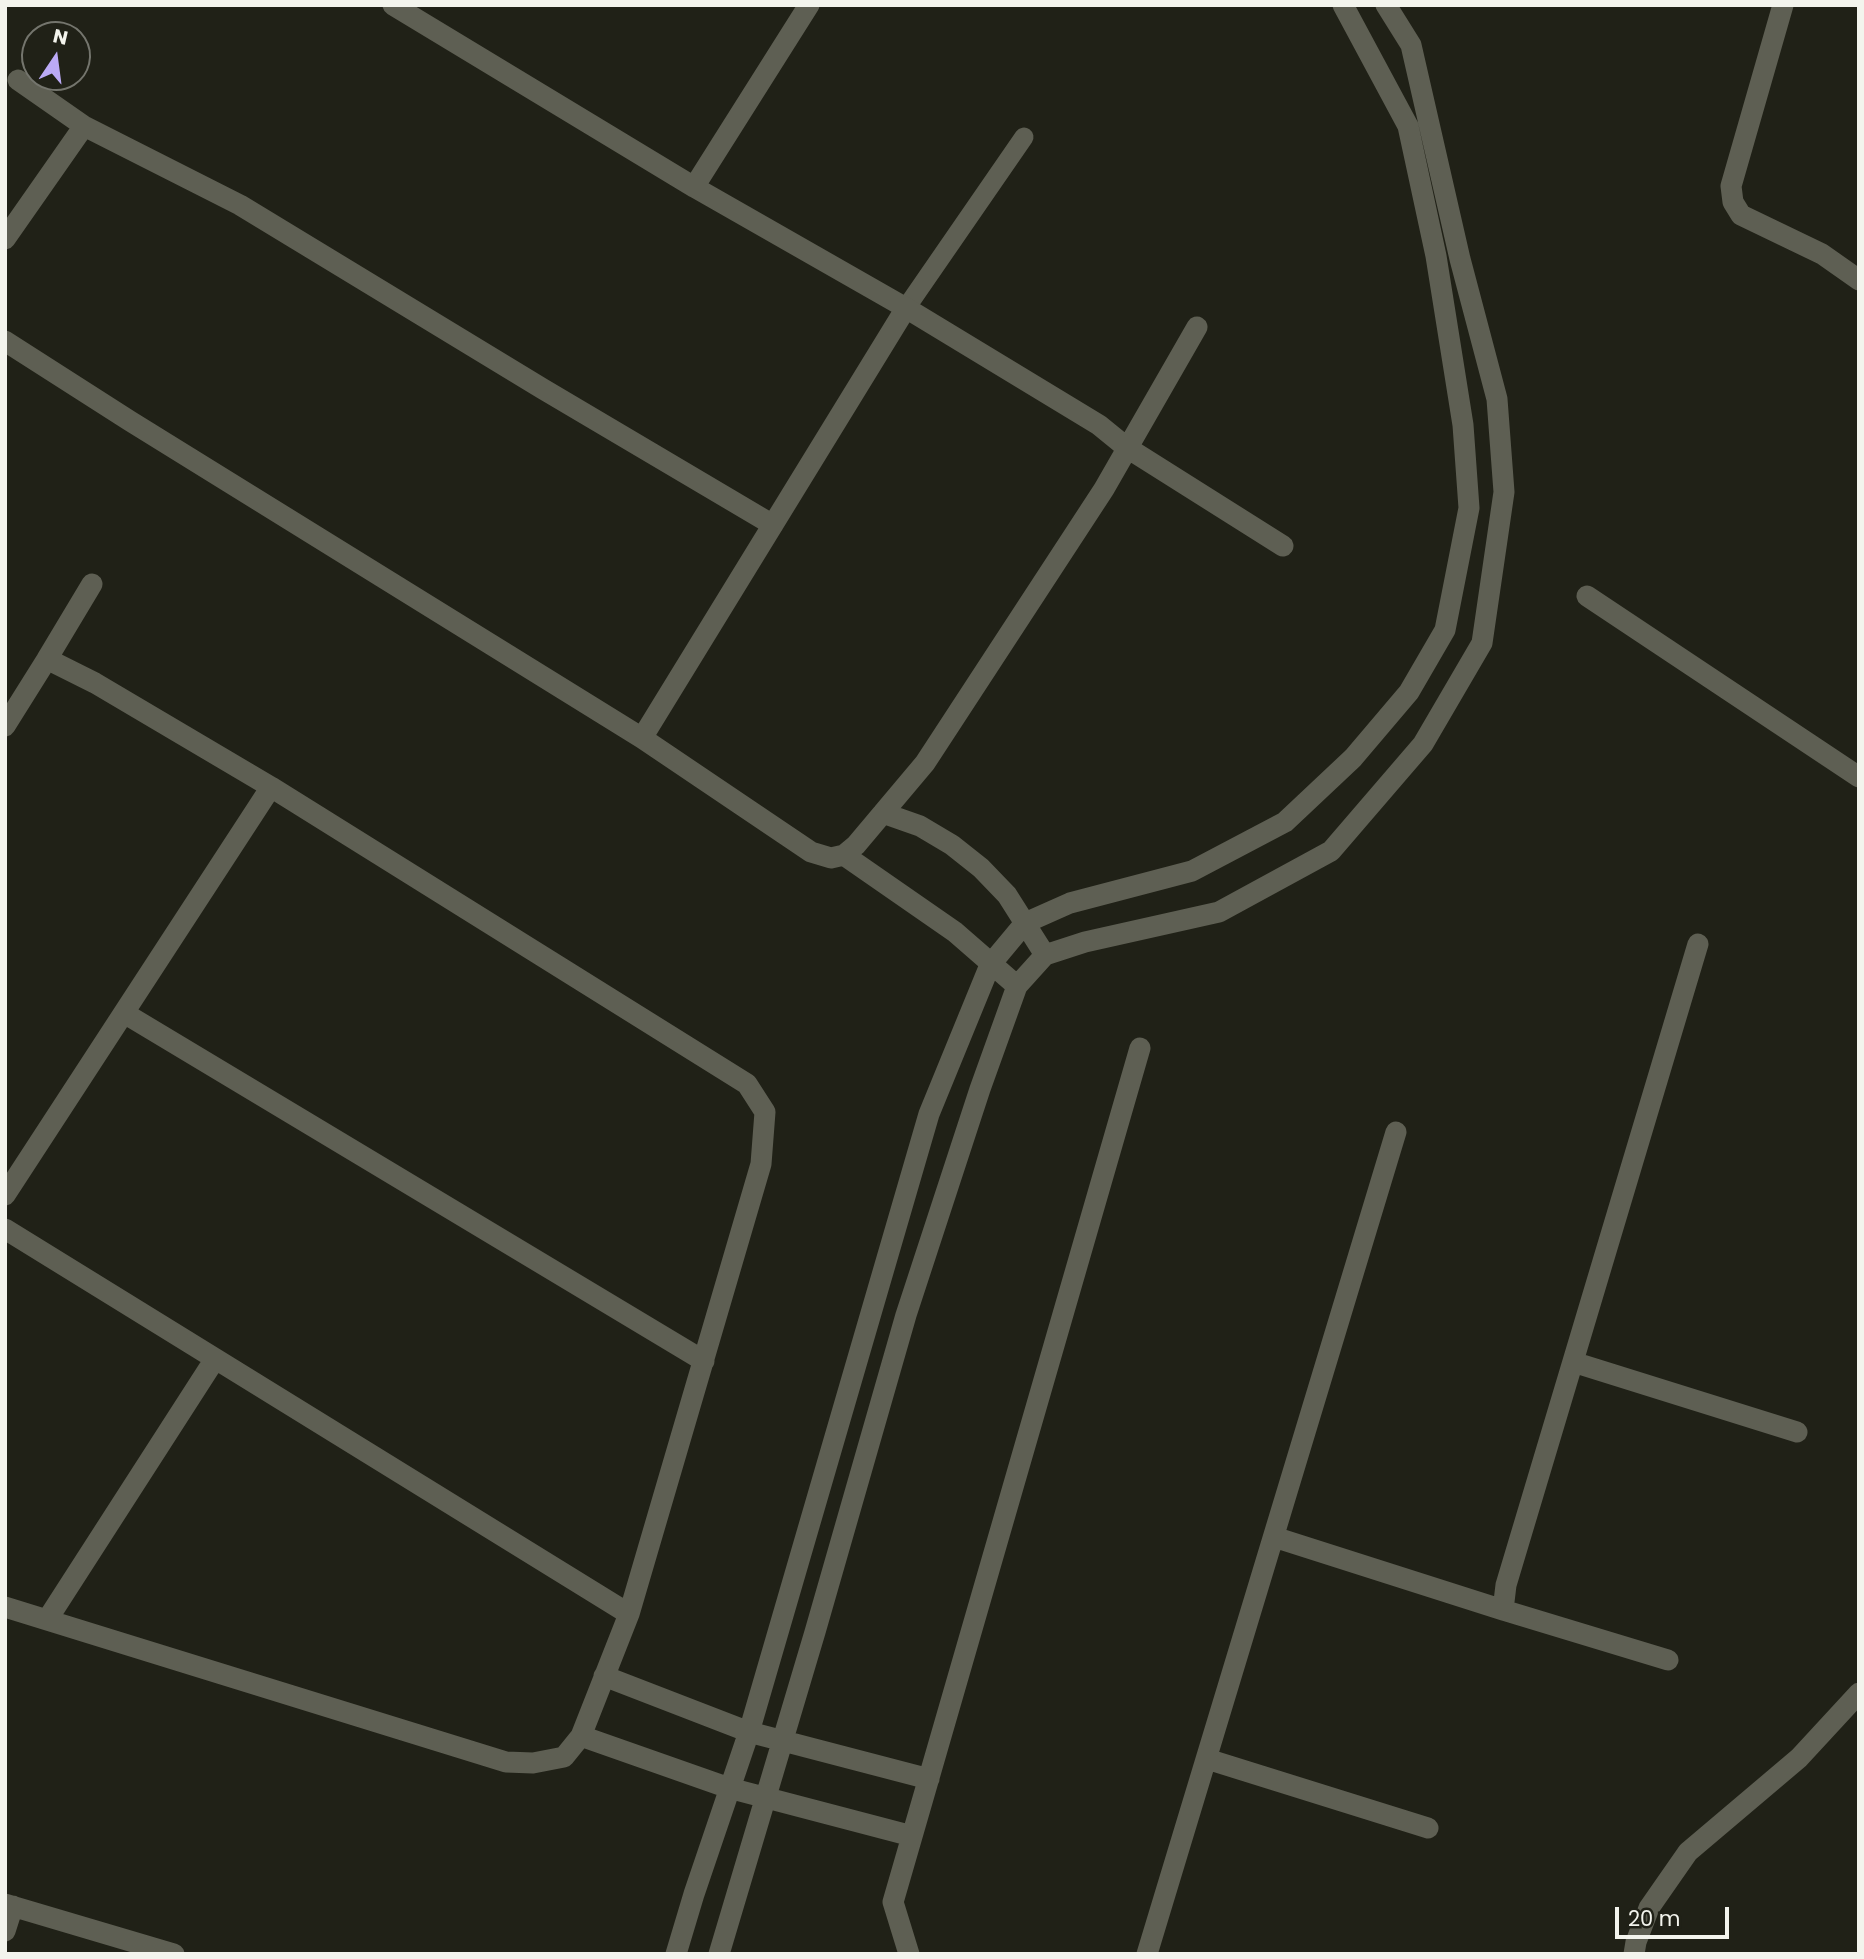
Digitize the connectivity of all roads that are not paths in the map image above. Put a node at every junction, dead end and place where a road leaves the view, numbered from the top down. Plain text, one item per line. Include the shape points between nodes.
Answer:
1 (393, 5) edge
2 (809, 5) edge
3 (1343, 5) edge
4 (1386, 5) edge
5 (1783, 5) edge
6 (18, 80) dead end
7 (84, 126) junction
8 (1024, 137) dead end
9 (694, 187) junction
10 (5, 239) edge
11 (1859, 280) edge
12 (906, 308) junction
13 (1197, 327) dead end
14 (5, 341) edge
15 (1126, 447) junction
16 (773, 525) junction
17 (1283, 546) dead end
18 (92, 584) dead end
19 (1587, 596) dead end
20 (47, 659) junction
21 (5, 726) edge
22 (642, 738) junction
23 (1859, 777) edge
24 (271, 787) junction
25 (883, 813) junction
26 (844, 855) junction
27 (1025, 923) junction
28 (1698, 944) dead end
29 (1045, 955) junction
30 (990, 965) junction
31 (1017, 986) junction
32 (124, 1013) junction
33 (1140, 1048) dead end
34 (1396, 1132) dead end
35 (5, 1195) edge
36 (5, 1229) edge
37 (215, 1359) junction
38 (704, 1361) junction
39 (1573, 1362) junction
40 (1797, 1432) dead end
41 (1273, 1537) junction
42 (5, 1607) edge
43 (1503, 1610) junction
44 (629, 1614) junction
45 (47, 1620) junction
46 (1668, 1660) dead end
47 (604, 1676) junction
48 (1859, 1693) edge
49 (748, 1732) junction
50 (581, 1736) junction
51 (782, 1742) junction
52 (1207, 1759) junction
53 (929, 1780) junction
54 (729, 1788) junction
55 (766, 1799) junction
56 (1428, 1828) dead end
57 (912, 1836) junction
58 (9, 1905) edge
59 (5, 1931) edge
60 (174, 1954) edge
61 (676, 1954) edge
62 (719, 1954) edge
63 (909, 1954) edge
64 (1147, 1954) edge
65 (1634, 1954) edge

1 - 9 street
2 - 9 street
3 - 27 street via 1408,126 1449,334 1463,425 1469,508 1445,630 1409,692 1353,758 1284,822 1192,871 1070,903
4 - 29 street via 1410,45 1497,399 1504,492 1482,643 1423,744 1331,850 1219,912
5 - 11 street via 1731,186 1733,202 1741,215 1822,254
6 - 7 street
7 - 10 street
7 - 16 street via 240,205
8 - 12 lane
9 - 12 street
12 - 15 street via 1099,425
12 - 16 street
13 - 15 street
14 - 22 street
15 - 17 street
15 - 25 street via 1104,489 925,763
16 - 22 street
18 - 20 street
19 - 23 street
20 - 21 street
20 - 24 street
22 - 26 street via 811,852 831,858
24 - 32 street
24 - 38 street via 747,1084 765,1112 761,1164
25 - 26 street
25 - 27 street via 920,826 981,867
26 - 30 street via 945,925
27 - 29 street
27 - 30 street
28 - 39 street
29 - 31 street
30 - 31 street
30 - 49 street via 929,1114
31 - 51 street via 906,1315
32 - 35 street
32 - 38 street
33 - 53 street
34 - 41 street
36 - 37 street
37 - 44 street
37 - 45 street
38 - 44 street
39 - 40 street
39 - 43 street via 1506,1585
41 - 43 street
41 - 52 street
42 - 45 street
43 - 46 street
44 - 47 street
45 - 50 street via 506,1762 564,1757
47 - 49 street
47 - 50 street
48 - 65 street via 1799,1758 1688,1852 1648,1908
49 - 51 street
49 - 54 street
50 - 54 street
51 - 53 street
51 - 55 street
52 - 56 street
52 - 64 street
53 - 57 street
54 - 55 street
54 - 61 street
55 - 57 street
55 - 62 street
57 - 63 street via 893,1902
58 - 59 street
58 - 60 street

